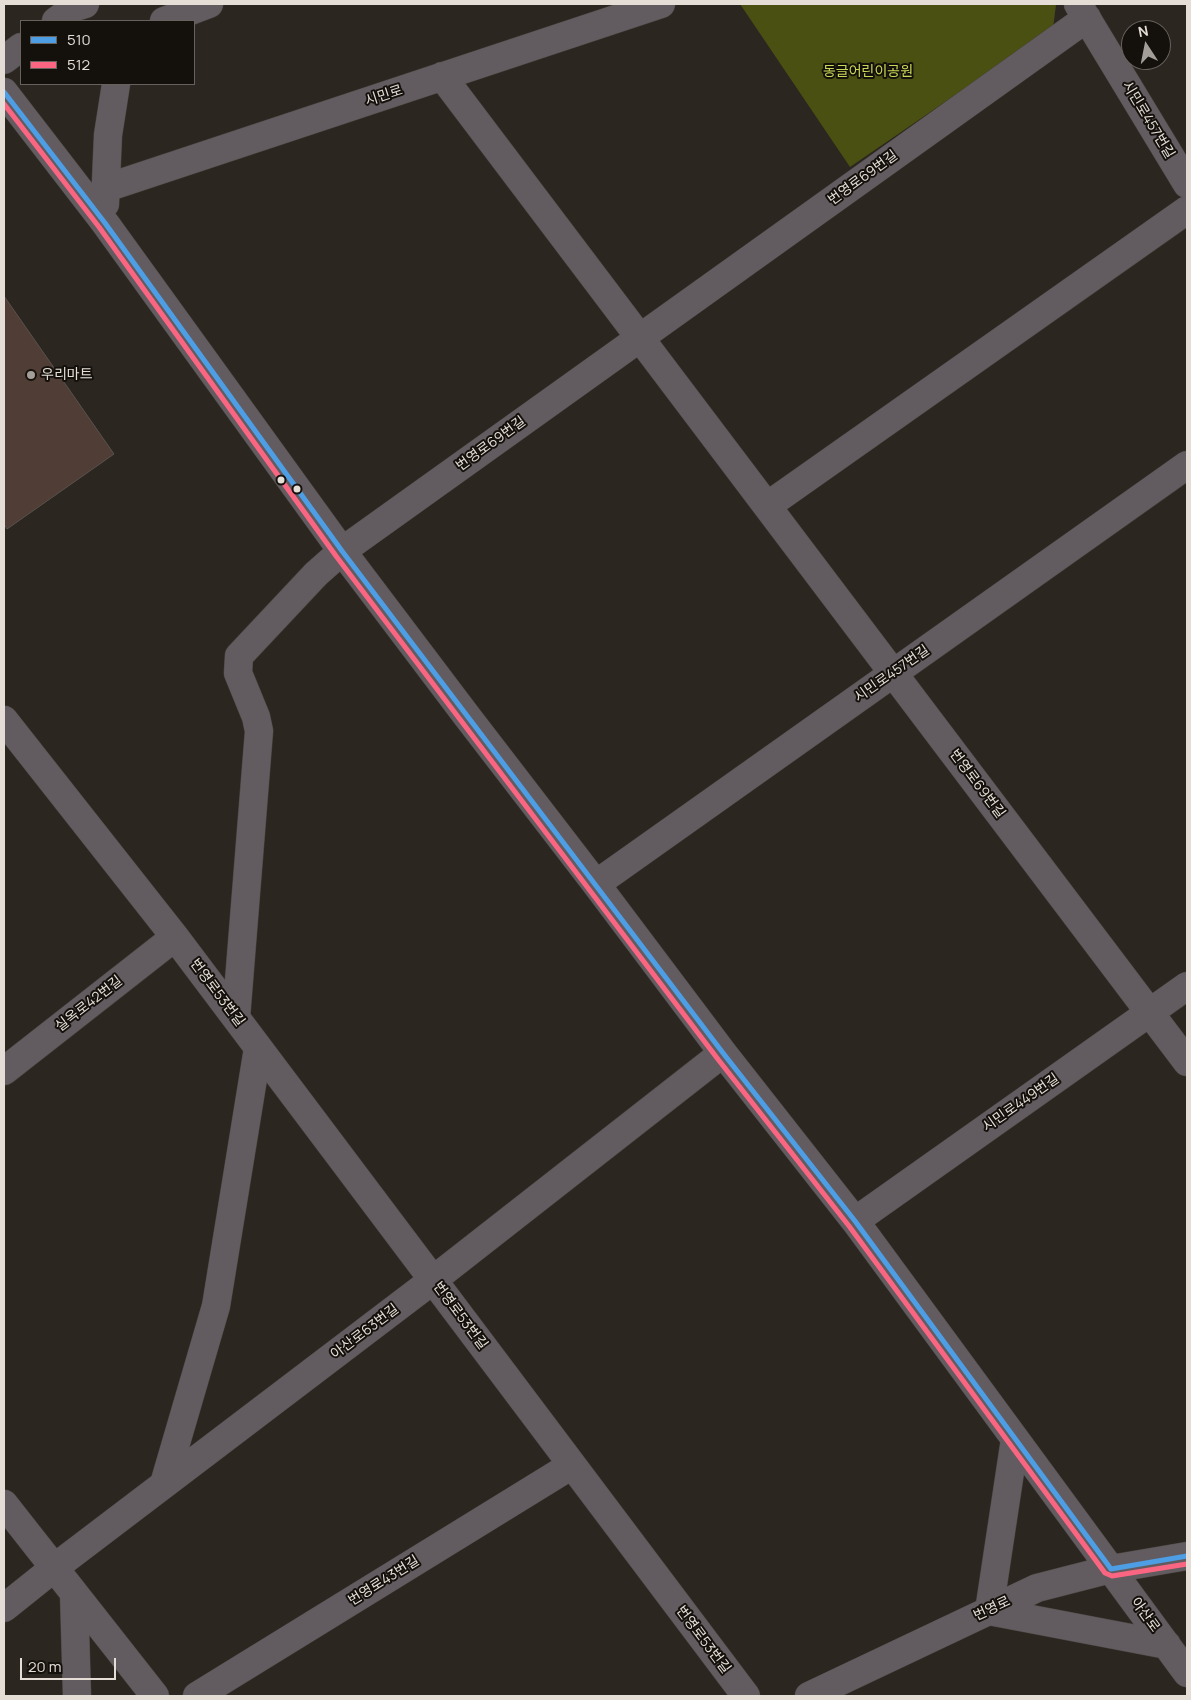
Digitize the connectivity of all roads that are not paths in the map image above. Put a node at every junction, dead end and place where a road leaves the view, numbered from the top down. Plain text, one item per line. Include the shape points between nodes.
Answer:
1 (85, 4) edge
2 (209, 4) edge
3 (661, 4) edge
4 (1082, 11) edge
5 (57, 20) edge
6 (167, 20) edge
7 (20, 48) edge
8 (4, 60) edge
9 (20, 64) edge
10 (4, 68) edge
11 (442, 76) junction
12 (116, 85) edge
13 (4, 92) edge
14 (1187, 184) edge
15 (106, 188) junction
16 (1187, 210) edge
17 (105, 223) junction
18 (640, 338) junction
19 (1187, 465) edge
20 (767, 506) junction
21 (342, 551) junction
22 (893, 673) junction
23 (4, 720) edge
24 (596, 884) junction
25 (175, 937) junction
26 (1187, 986) edge
27 (1150, 1013) junction
28 (236, 1018) junction
29 (258, 1048) junction
30 (724, 1053) junction
31 (1187, 1062) edge
32 (4, 1071) edge
33 (855, 1221) junction
34 (433, 1280) junction
35 (1015, 1439) junction
36 (572, 1465) junction
37 (164, 1484) junction
38 (4, 1504) edge
39 (1187, 1556) edge
40 (54, 1568) junction
41 (1111, 1569) junction
42 (74, 1594) junction
43 (4, 1608) edge
44 (989, 1611) junction
45 (1167, 1645) junction
46 (1187, 1673) edge
47 (78, 1696) edge
48 (155, 1696) edge
49 (196, 1696) edge
50 (746, 1696) edge
51 (809, 1696) edge

1 - 5 street
2 - 6 street
3 - 11 street, 시민로
4 - 14 street, 시민로457번길
4 - 18 street, 번영로69번길
7 - 8 street
9 - 10 street
11 - 15 street, 시민로
11 - 18 street, 번영로69번길
12 - 15 street via 108,136
13 - 17 street, 아산로
15 - 17 street
16 - 20 street
17 - 21 street, 아산로
18 - 20 street, 번영로69번길
18 - 21 street, 번영로69번길
19 - 22 street, 시민로457번길
20 - 22 street, 번영로69번길
21 - 24 street, 아산로
21 - 28 street, 번영로69번길 via 239,656 238,673 259,730
22 - 24 street, 시민로457번길
22 - 27 street, 번영로69번길
23 - 25 street, 번영로53번길
24 - 30 street, 아산로
25 - 28 street, 번영로53번길
25 - 32 street, 실옥로42번길
26 - 27 street, 시민로449번길
27 - 31 street, 번영로69번길
27 - 33 street, 시민로449번길
28 - 29 street, 번영로53번길
29 - 34 street, 번영로53번길
29 - 37 street via 216,1306
30 - 33 street, 아산로
30 - 34 street, 아산로63번길
33 - 35 street, 아산로
34 - 36 street, 번영로53번길
34 - 37 street, 아산로63번길
35 - 41 street, 아산로
35 - 44 street
36 - 49 street, 번영로43번길
36 - 50 street, 번영로53번길
37 - 40 street, 아산로63번길
38 - 40 street
39 - 41 street, 번영로
40 - 42 street
40 - 43 street, 아산로63번길
41 - 44 street, 번영로 via 1037,1588
41 - 45 street, 아산로
42 - 47 street
42 - 48 street
44 - 45 street
44 - 51 street, 번영로
45 - 46 street, 아산로

